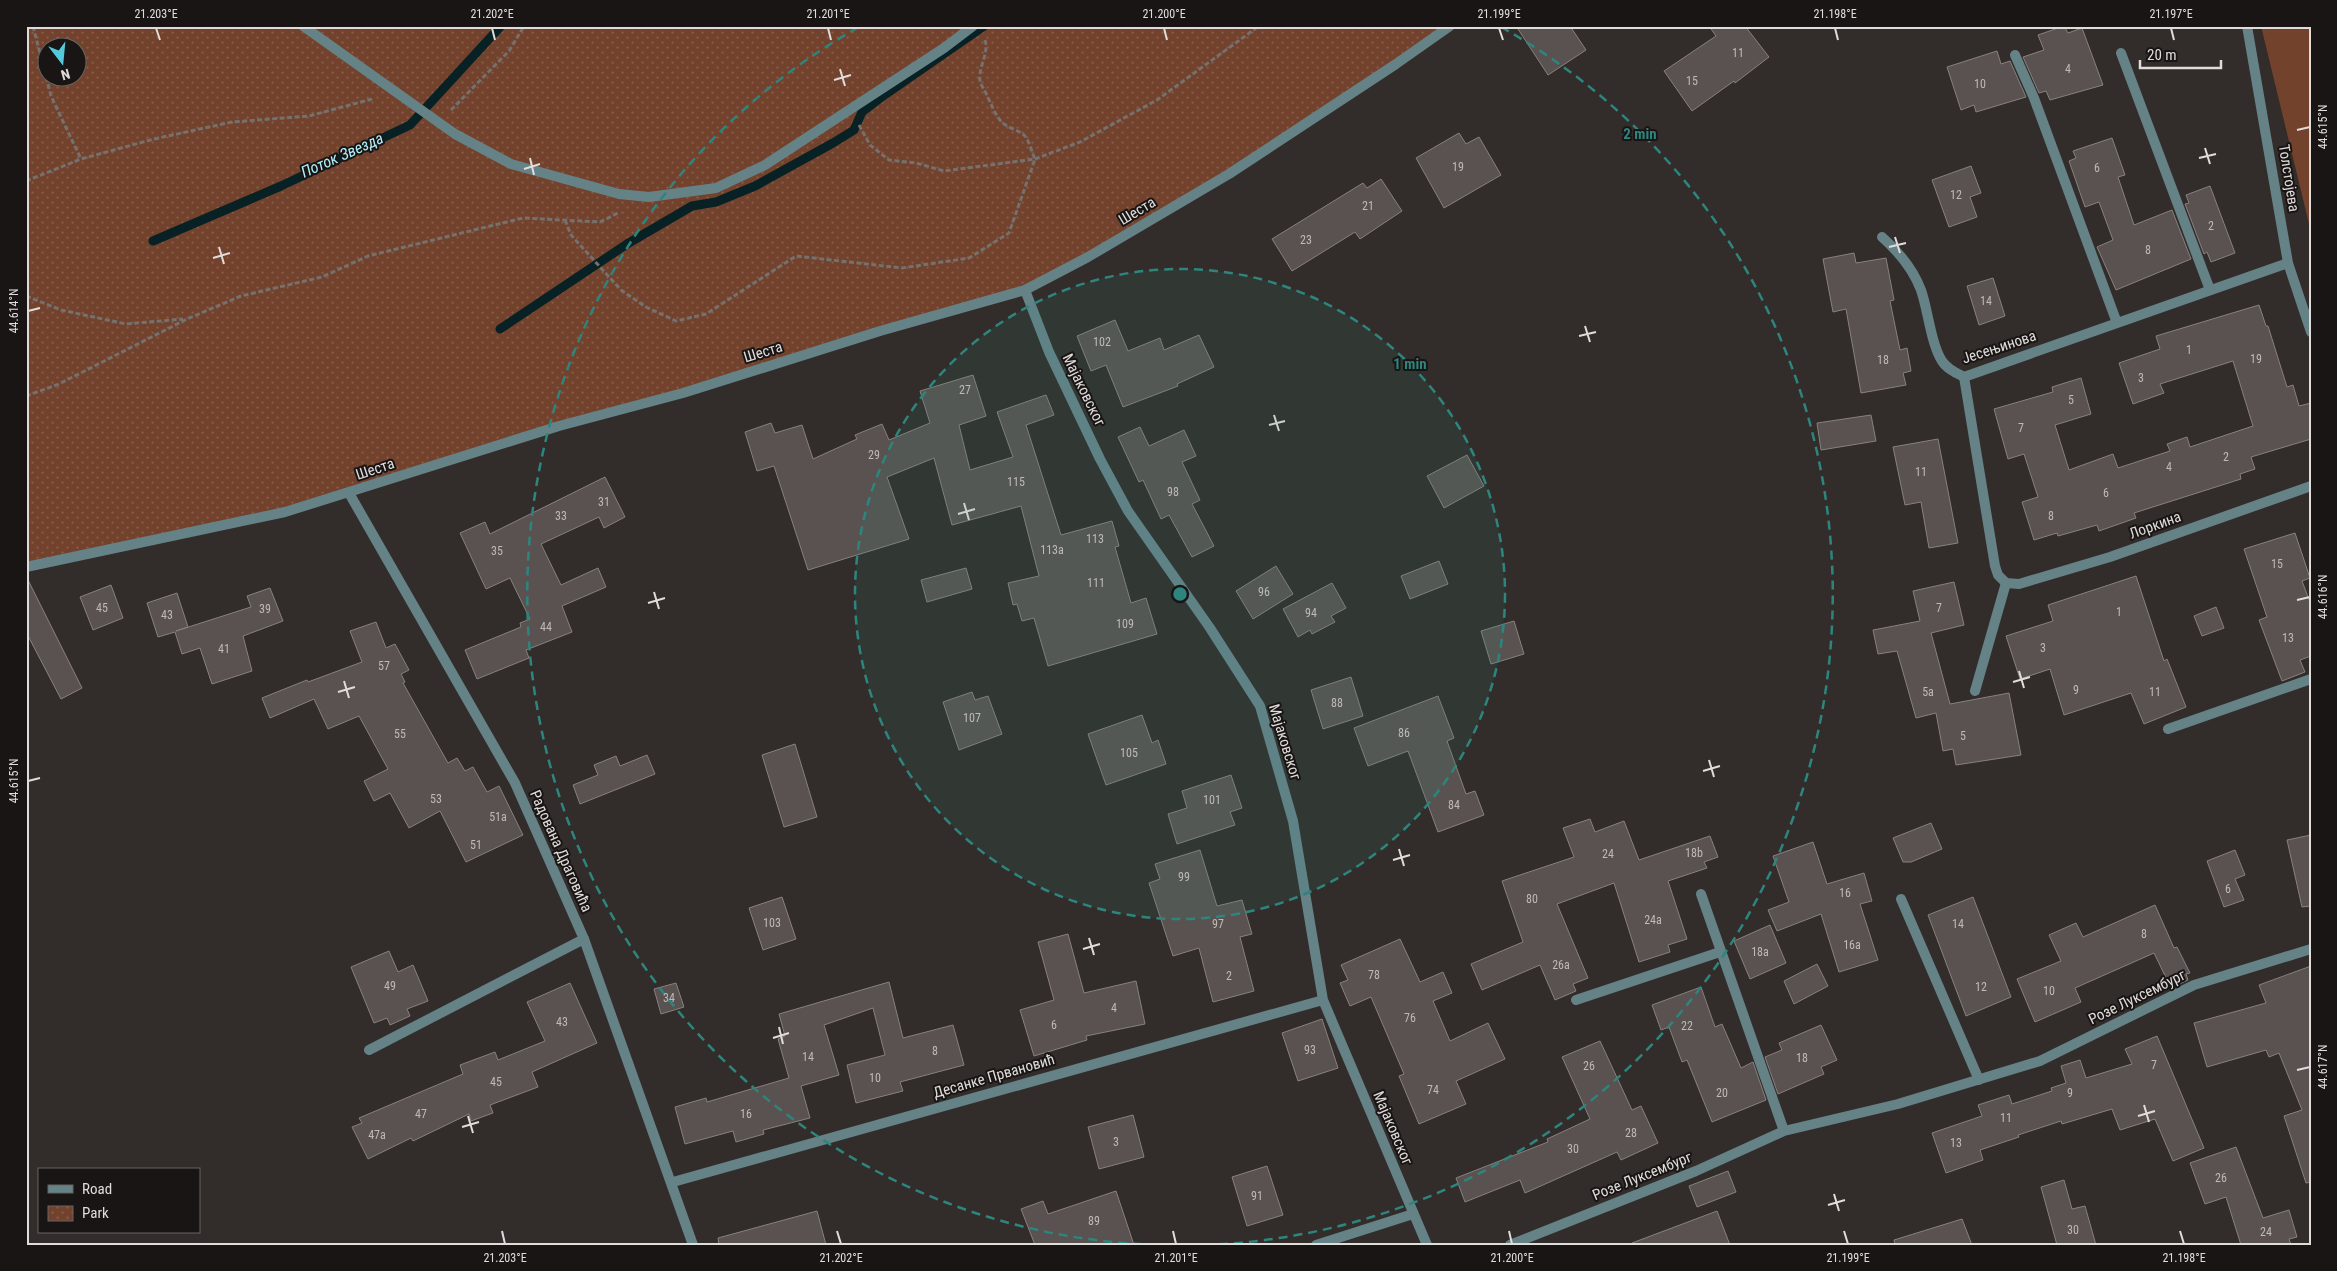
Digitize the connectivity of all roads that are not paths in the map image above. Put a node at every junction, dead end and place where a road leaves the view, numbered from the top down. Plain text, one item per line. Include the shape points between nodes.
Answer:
1 (302, 26) edge
2 (973, 26) edge
3 (1450, 26) edge
4 (2247, 26) edge
5 (2121, 53) dead end
6 (2015, 55) dead end
7 (1882, 237) dead end
8 (2288, 263) junction
9 (1026, 290) junction
10 (2210, 290) junction
11 (2117, 323) junction
12 (2311, 332) edge
13 (1964, 377) junction
14 (2311, 486) edge
15 (349, 493) junction
16 (26, 567) edge
17 (2006, 583) junction
18 (2311, 678) edge
19 (1974, 691) dead end
20 (2168, 729) dead end
21 (1701, 894) dead end
22 (1900, 899) dead end
23 (584, 939) junction
24 (2311, 949) edge
25 (1720, 952) junction
26 (1323, 1000) junction
27 (1576, 1000) dead end
28 (369, 1050) dead end
29 (1979, 1080) junction
30 (1784, 1131) junction
31 (673, 1182) junction
32 (1413, 1214) junction
33 (694, 1245) edge
34 (1316, 1245) edge
35 (1427, 1245) edge
36 (1510, 1245) edge

1 - 2 street via 439,123 511,164 619,194 650,197 716,188 766,165
3 - 9 street, Шеста via 1229,174
4 - 8 street, Толстојева
5 - 10 street
6 - 11 street
7 - 13 street, Јесењинова via 1898,251 1912,272 1942,361 1950,370
8 - 10 street, Јесењинова
8 - 12 street, Толстојева
9 - 15 street, Шеста via 880,331 683,393 559,426
9 - 26 street, Мајаковског via 1049,352 1128,511 1260,706 1293,821
10 - 11 street, Јесењинова
11 - 13 street, Јесењинова
13 - 17 street via 1995,566
14 - 17 street, Лоркина via 2110,557 2019,584
15 - 16 street, Шеста via 285,512
15 - 23 street, Радована Драговића via 514,783
17 - 19 street
18 - 20 street
21 - 25 street
22 - 29 street
23 - 28 street
23 - 31 street, Радована Драговића
24 - 29 street, Розе Луксембург via 2194,985 2040,1062
25 - 27 street
25 - 30 street
26 - 31 street, Десанке Првановић
26 - 32 street, Мајаковског
29 - 30 street, Розе Луксембург via 1898,1104
30 - 36 street, Розе Луксембург
31 - 33 street, Радована Драговића
32 - 34 street
32 - 35 street, Мајаковског

